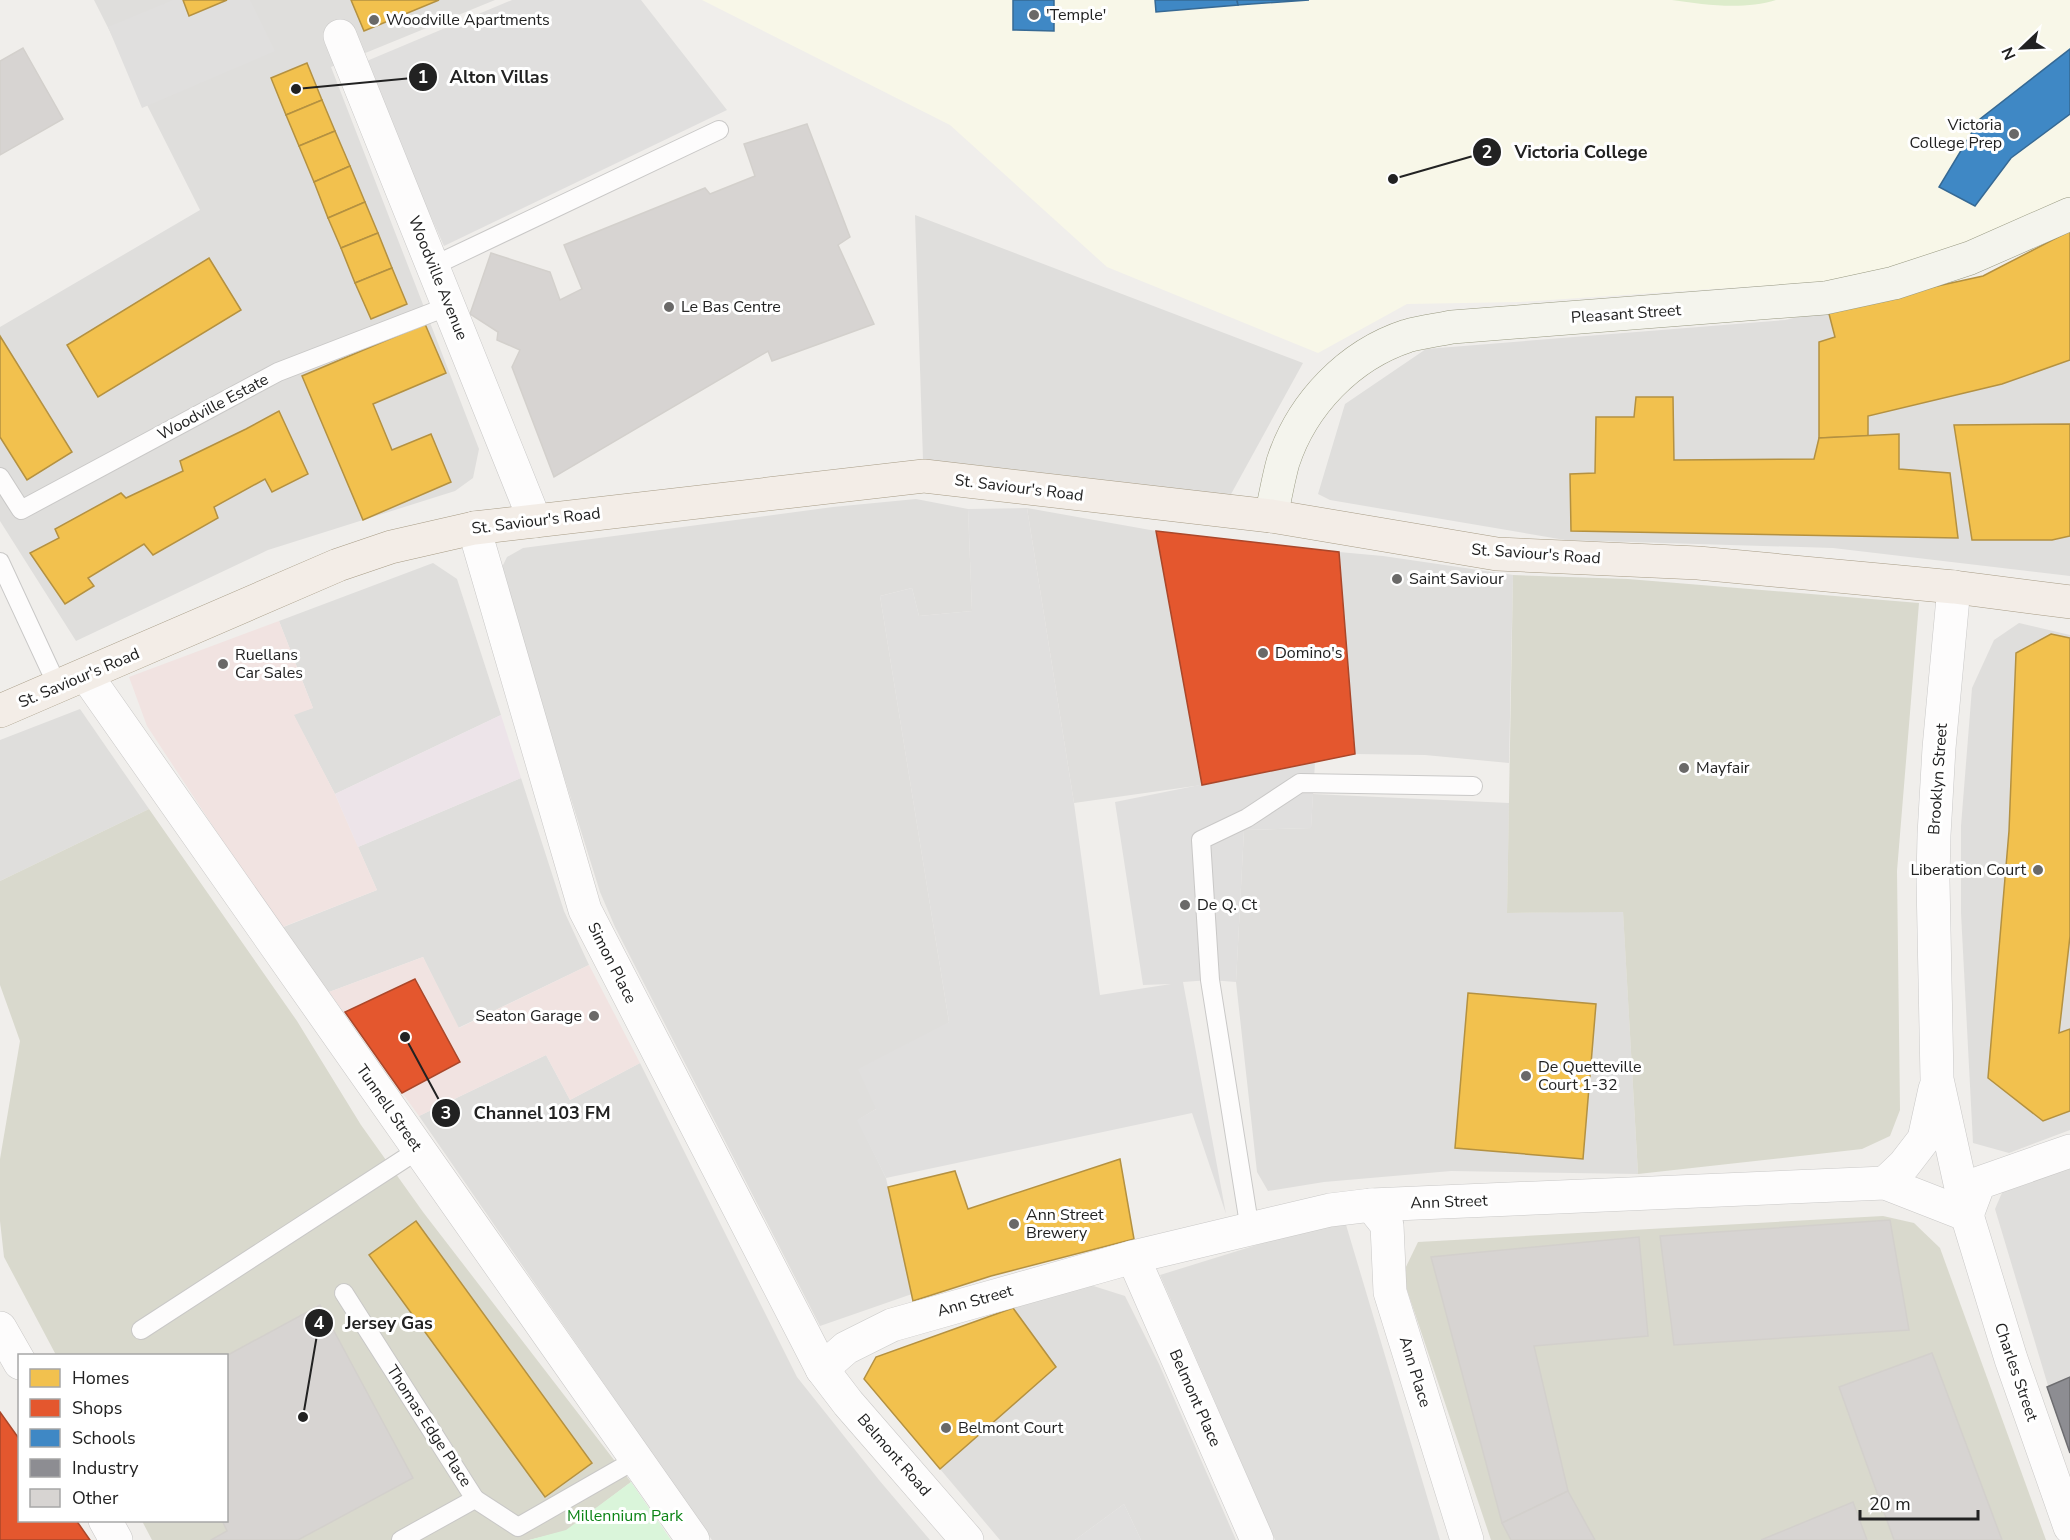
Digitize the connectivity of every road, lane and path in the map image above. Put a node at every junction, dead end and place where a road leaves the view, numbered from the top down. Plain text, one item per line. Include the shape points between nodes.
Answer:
1 (340, 36) dead end
2 (720, 130) dead end
3 (2070, 214) edge
4 (433, 266) junction
5 (448, 306) junction
6 (0, 477) edge
7 (1271, 516) junction
8 (535, 521) junction
9 (474, 528) junction
10 (0, 562) edge
11 (1954, 587) junction
12 (2070, 602) edge
13 (72, 681) junction
14 (0, 711) edge
15 (1473, 786) dead end
16 (1937, 1078) junction
17 (418, 1149) junction
18 (2070, 1151) edge
19 (1885, 1183) junction
20 (1371, 1205) junction
21 (1966, 1215) junction
22 (1250, 1230) junction
23 (1133, 1257) junction
24 (344, 1293) dead end
25 (0, 1328) edge
26 (141, 1330) dead end
27 (18, 1360) edge
28 (822, 1369) junction
29 (635, 1460) junction
30 (475, 1499) junction
31 (106, 1522) edge
32 (2070, 1527) edge
33 (116, 1540) edge
34 (400, 1540) edge
35 (693, 1540) edge
36 (967, 1540) edge
37 (1257, 1540) edge
38 (1467, 1540) edge

1 - 4 street, Woodville Avenue
2 - 4 lane
3 - 7 main road, Pleasant Street via 1970,258 1894,283 1825,298 1452,327 1408,336 1373,351 1349,367 1299,424 1283,463
4 - 5 street, Woodville Avenue
5 - 6 lane, Woodville Estate via 278,372 21,510
5 - 8 street, Woodville Avenue
7 - 8 main road, St. Saviour's Road via 924,476
7 - 11 main road, St. Saviour's Road via 1497,554 1698,563
8 - 9 main road, St. Saviour's Road
9 - 13 main road, St. Saviour's Road via 391,547 338,565
9 - 28 street, Simon Place via 585,909
10 - 13 lane
11 - 12 main road, St. Saviour's Road
11 - 16 street, Brooklyn Street via 1934,835
13 - 14 main road, St. Saviour's Road
13 - 17 street, Tunnell Street
15 - 22 lane via 1300,783 1247,818 1201,840 1210,980
16 - 19 street, Brooklyn Street via 1924,1139
16 - 21 street, Brooklyn Street
17 - 26 lane
17 - 29 street, Tunnell Street
18 - 21 street via 1979,1183
19 - 20 street, Ann Street
19 - 21 street, Ann Street
20 - 22 street, Ann Street via 1330,1210
20 - 38 street, Ann Place via 1387,1225 1390,1292
21 - 32 street, Charles Street
22 - 23 street, Ann Street
23 - 28 street, Ann Street via 892,1325 846,1348
23 - 37 street, Belmont Place
24 - 30 lane, Thomas Edge Place
25 - 27 street
28 - 36 street, Belmont Road
29 - 30 lane, Thomas Edge Place via 518,1527
29 - 35 street, Tunnell Street
30 - 34 lane, Thomas Edge Place
31 - 33 street

